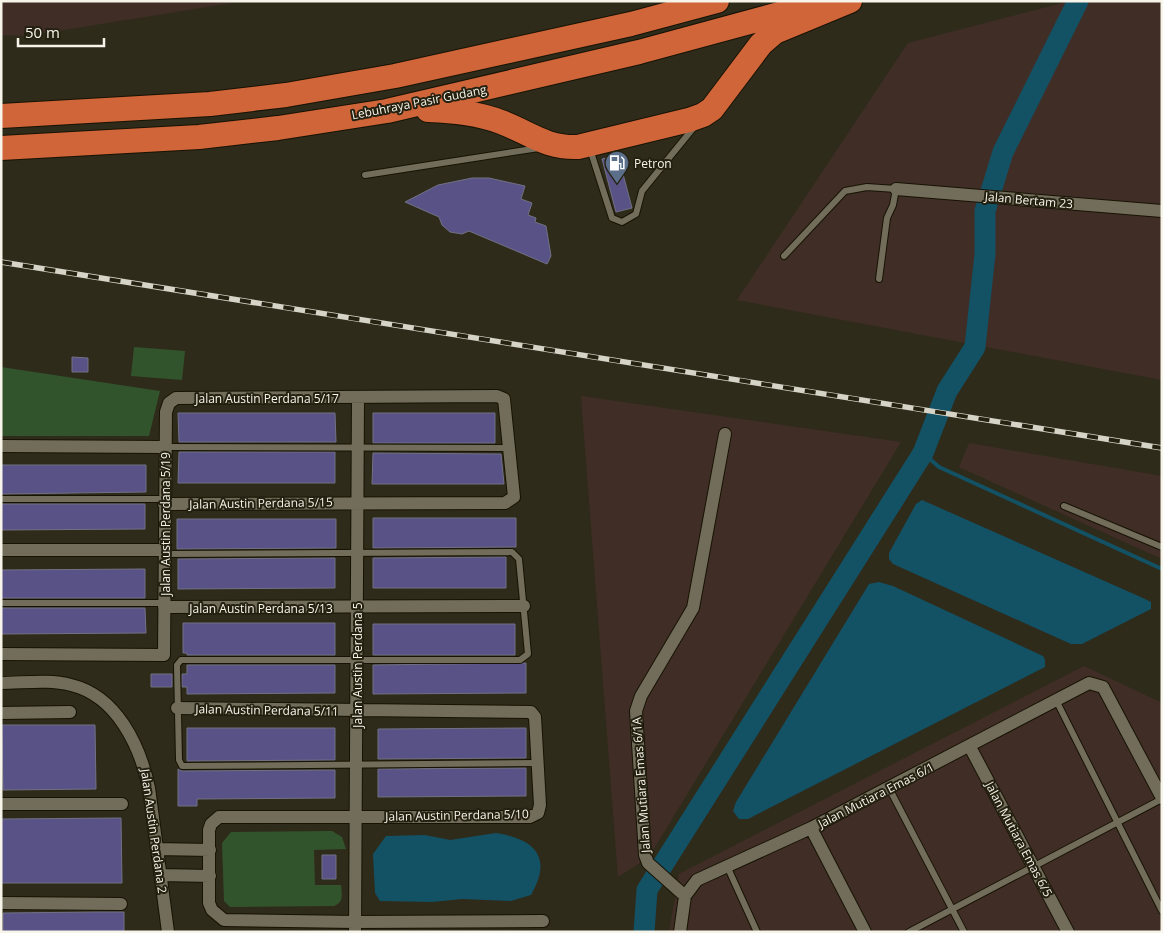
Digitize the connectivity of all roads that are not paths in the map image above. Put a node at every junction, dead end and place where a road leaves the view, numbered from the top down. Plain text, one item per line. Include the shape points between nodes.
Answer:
1 (717, 1) edge
2 (827, 1) edge
3 (850, 1) edge
4 (387, 111) junction
5 (705, 114) junction
6 (1, 116) edge
7 (589, 144) junction
8 (553, 146) junction
9 (4, 148) edge
10 (365, 175) dead end
11 (896, 189) junction
12 (1162, 211) edge
13 (784, 256) dead end
14 (880, 279) dead end
15 (176, 398) joint
16 (358, 398) junction
17 (725, 434) dead end
18 (1, 446) edge
19 (164, 447) junction
20 (357, 448) junction
21 (510, 448) junction
22 (1, 499) edge
23 (164, 501) junction
24 (357, 502) junction
25 (1064, 506) dead end
26 (1162, 547) edge
27 (1, 550) edge
28 (164, 552) junction
29 (357, 554) junction
30 (1, 603) edge
31 (164, 605) junction
32 (524, 606) junction
33 (357, 608) junction
34 (1, 654) edge
35 (357, 659) junction
36 (1, 682) edge
37 (1057, 702) junction
38 (177, 708) junction
39 (357, 711) junction
40 (70, 712) dead end
41 (1, 713) edge
42 (970, 747) junction
43 (538, 763) junction
44 (357, 765) junction
45 (889, 788) junction
46 (1162, 799) edge
47 (1, 804) edge
48 (122, 804) dead end
49 (356, 816) junction
50 (1117, 821) junction
51 (811, 828) junction
52 (158, 852) junction
53 (210, 853) junction
54 (727, 866) junction
55 (1034, 867) junction
56 (161, 878) junction
57 (210, 879) junction
58 (686, 896) junction
59 (1, 903) edge
60 (121, 904) dead end
61 (952, 909) junction
62 (1162, 911) edge
63 (543, 921) dead end
64 (355, 927) edge
65 (168, 932) edge
66 (680, 932) edge
67 (757, 932) edge
68 (865, 932) edge
69 (909, 932) edge
70 (964, 932) edge
71 (1068, 932) edge

1 - 6 highway via 632,24 395,76 286,95 210,104
2 - 4 highway, Lebuhraya Pasir Gudang via 629,54
3 - 5 highway via 775,32 761,44
4 - 8 highway via 430,110 481,116 502,122
4 - 9 highway, Lebuhraya Pasir Gudang via 199,137
5 - 7 highway
5 - 7 lane via 642,191 636,214 622,222 612,218
7 - 8 highway via 563,148
8 - 10 lane
11 - 12 street, Jalan Bertam 23
11 - 13 lane via 867,187 845,191
11 - 14 lane via 887,218
15 - 16 street, Jalan Austin Perdana 5/17
15 - 19 street, Jalan Austin Perdana 5/19 via 169,403 166,412
16 - 20 street, Jalan Austin Perdana 5
16 - 21 street, Jalan Austin Perdana 5/17 via 501,397
17 - 58 street, Jalan Mutiara Emas 6/1A via 693,608 637,705 645,855 652,866
18 - 19 street
19 - 20 lane
19 - 23 street, Jalan Austin Perdana 5/19
20 - 21 lane
20 - 24 street, Jalan Austin Perdana 5
21 - 24 street, Jalan Austin Perdana 5/15 via 514,497 505,503
22 - 23 lane
23 - 24 street, Jalan Austin Perdana 5/15
23 - 28 street, Jalan Austin Perdana 5/19
24 - 29 street, Jalan Austin Perdana 5
25 - 26 lane
27 - 28 street
28 - 29 lane
28 - 31 street, Jalan Austin Perdana 5/19
29 - 32 lane via 512,552 519,559
29 - 33 street, Jalan Austin Perdana 5
30 - 31 lane
31 - 33 street, Jalan Austin Perdana 5/13
31 - 34 street, Jalan Austin Perdana 5/19 via 164,655
32 - 33 street, Jalan Austin Perdana 5/13
32 - 35 lane via 528,654 520,660
33 - 35 street, Jalan Austin Perdana 5
35 - 38 lane via 181,660 177,665
35 - 39 street, Jalan Austin Perdana 5
36 - 52 street, Jalan Austin Perdana 2 via 69,684 88,691 114,713 137,747 149,788
37 - 42 street, Jalan Mutiara Emas 6/1
37 - 46 street, Jalan Mutiara Emas 6/1 via 1089,684 1102,686
37 - 50 lane
38 - 39 street, Jalan Austin Perdana 5/11
38 - 44 lane via 182,766
39 - 43 street, Jalan Austin Perdana 5/11 via 525,710 535,717
39 - 44 street, Jalan Austin Perdana 5
40 - 41 street
42 - 45 street, Jalan Mutiara Emas 6/1
42 - 55 street, Jalan Mutiara Emas 6/5
43 - 44 lane
43 - 49 street, Jalan Austin Perdana 5/10 via 540,805 538,813 530,817
44 - 49 street, Jalan Austin Perdana 5
45 - 51 street, Jalan Mutiara Emas 6/1
45 - 61 lane
46 - 50 lane
47 - 48 street
49 - 53 street via 219,817 209,830
49 - 64 street, Jalan Austin Perdana 5
50 - 55 lane
50 - 62 lane
51 - 54 street, Jalan Mutiara Emas 6/1
51 - 68 street
52 - 53 street
52 - 56 street, Jalan Austin Perdana 2
53 - 57 street
54 - 58 street, Jalan Mutiara Emas 6/1 via 697,880
54 - 67 lane
55 - 61 lane
55 - 71 street, Jalan Mutiara Emas 6/5
56 - 57 street
56 - 65 street, Jalan Austin Perdana 2
57 - 64 street via 209,903 224,920
58 - 66 street
59 - 60 street
61 - 69 lane
61 - 70 lane
63 - 64 street

